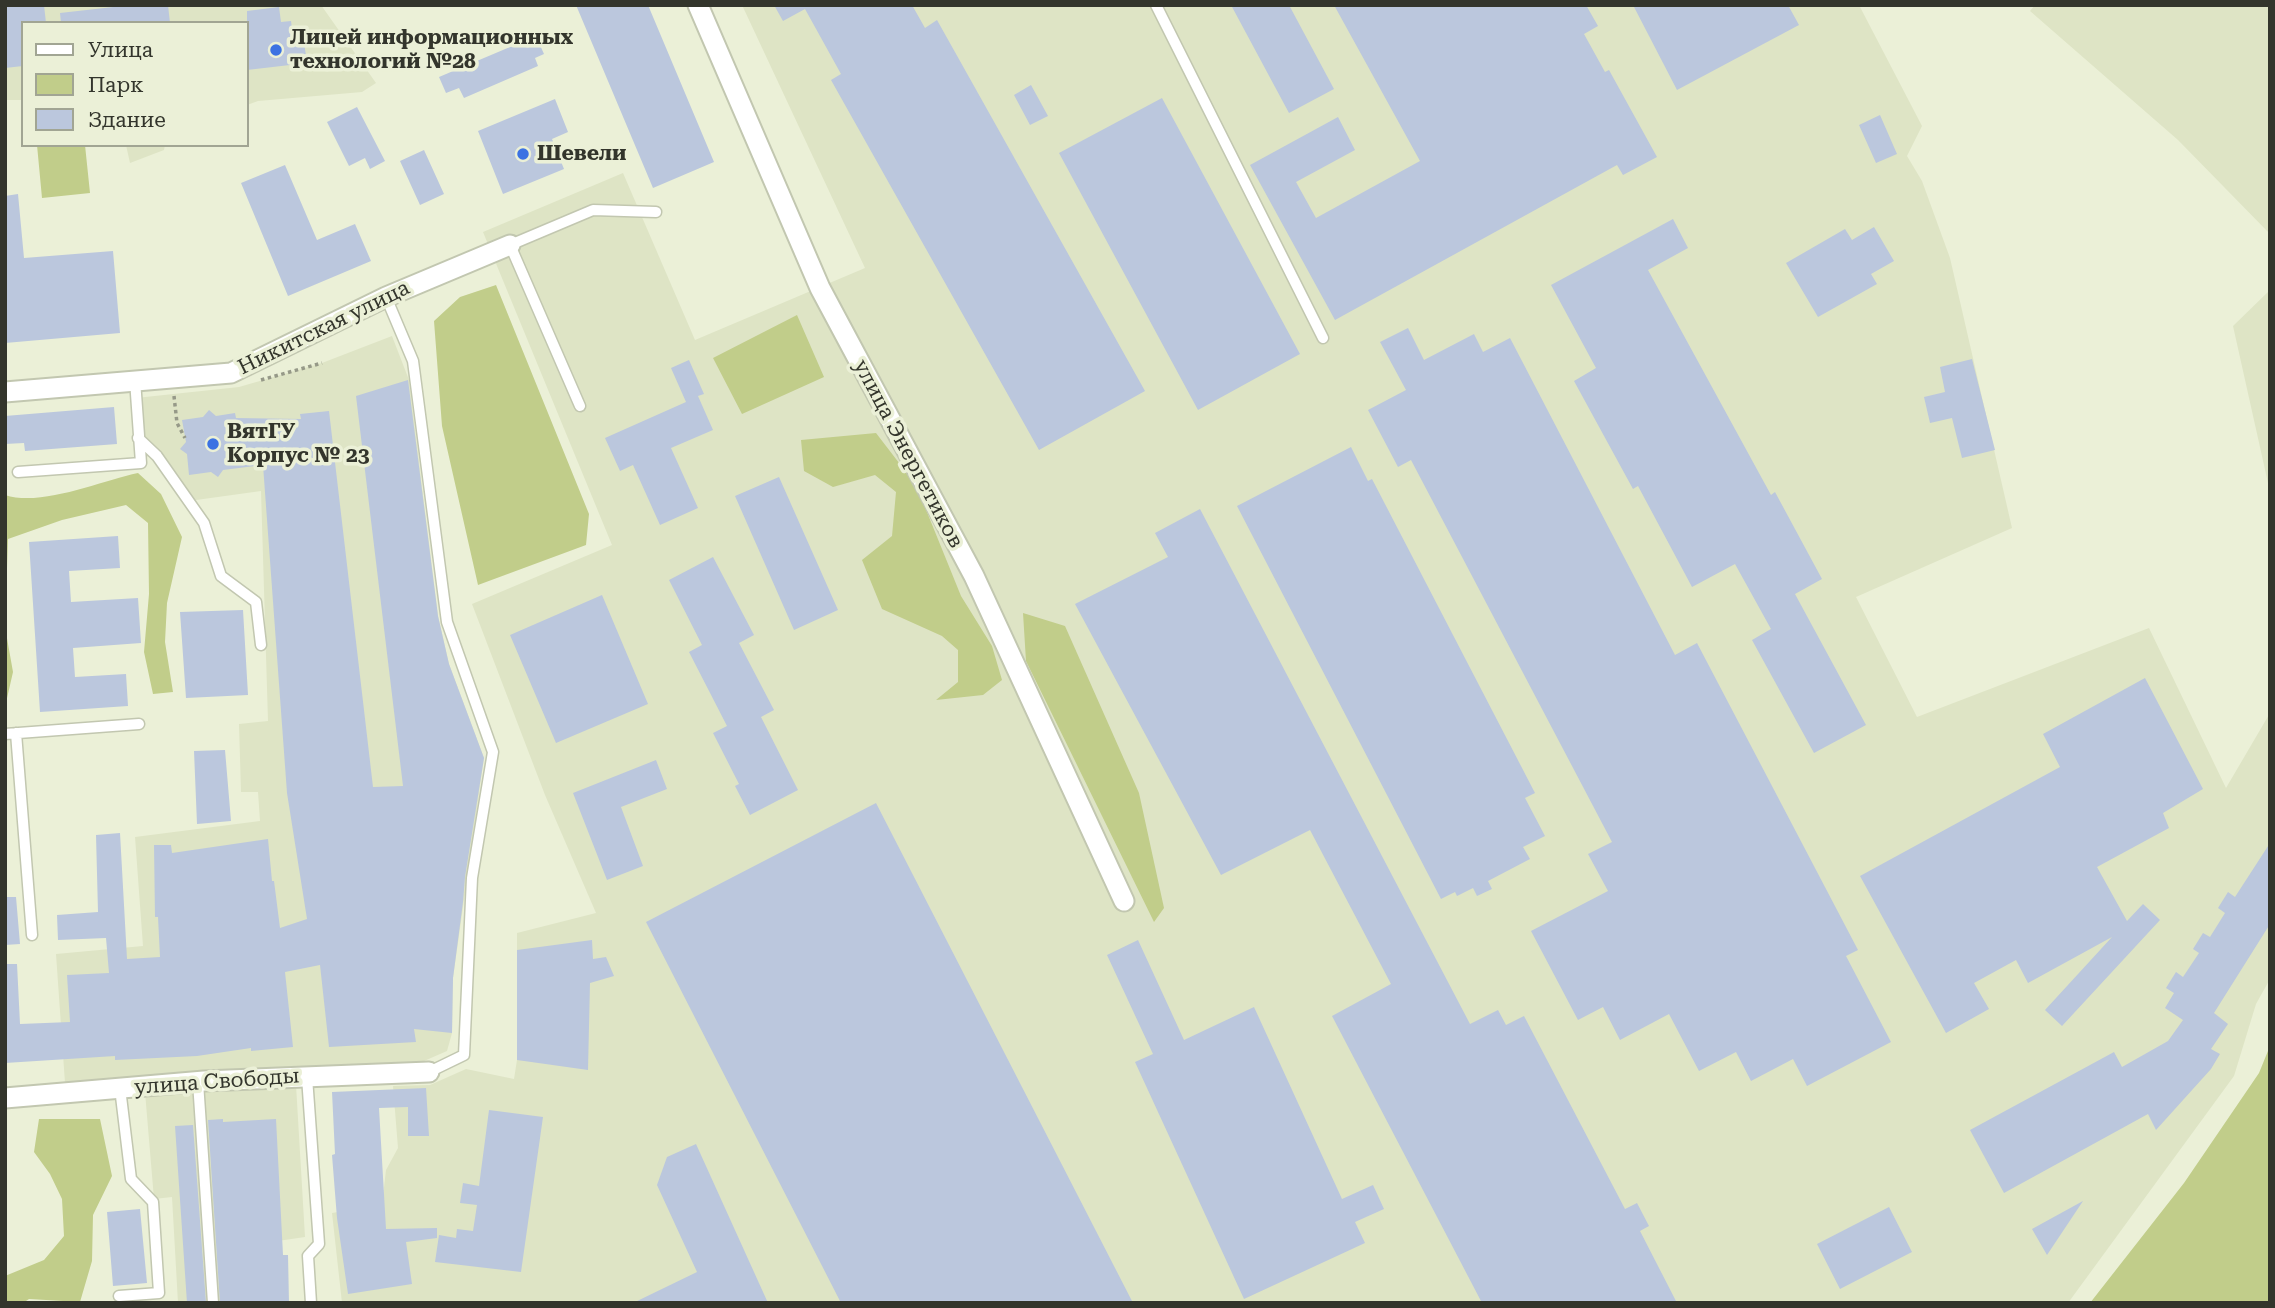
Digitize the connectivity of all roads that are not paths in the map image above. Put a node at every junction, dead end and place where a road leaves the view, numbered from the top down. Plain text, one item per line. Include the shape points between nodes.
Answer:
1 (698, 5) edge
2 (1156, 5) edge
3 (656, 212) dead end
4 (510, 245) junction
5 (386, 297) junction
6 (1323, 338) dead end
7 (135, 380) junction
8 (5, 392) edge
9 (580, 406) dead end
10 (138, 438) junction
11 (18, 472) dead end
12 (261, 645) dead end
13 (139, 724) dead end
14 (11, 733) edge
15 (1124, 901) dead end
16 (32, 935) dead end
17 (429, 1072) joint
18 (307, 1076) junction
19 (198, 1082) junction
20 (120, 1088) junction
21 (5, 1098) edge
22 (119, 1296) dead end
23 (213, 1303) edge
24 (311, 1303) edge

1 - 15 street, улица Энергетиков via 820,289 974,576
2 - 6 lane
3 - 4 lane via 593,209
4 - 5 street, Никитская улица
4 - 9 lane
5 - 7 street, Никитская улица via 232,373
5 - 17 lane via 413,361 447,622 494,752 472,878 464,1055
7 - 8 street, Никитская улица
7 - 10 lane
10 - 11 lane via 141,463
10 - 12 lane via 158,456 204,523 221,576 256,602
13 - 14 lane
14 - 16 lane
17 - 18 street, улица Свободы
18 - 19 street, улица Свободы
18 - 24 lane via 318,1244 308,1256
19 - 20 street, улица Свободы
19 - 23 lane
20 - 21 street, улица Свободы
20 - 22 lane via 131,1179 153,1202 159,1293

